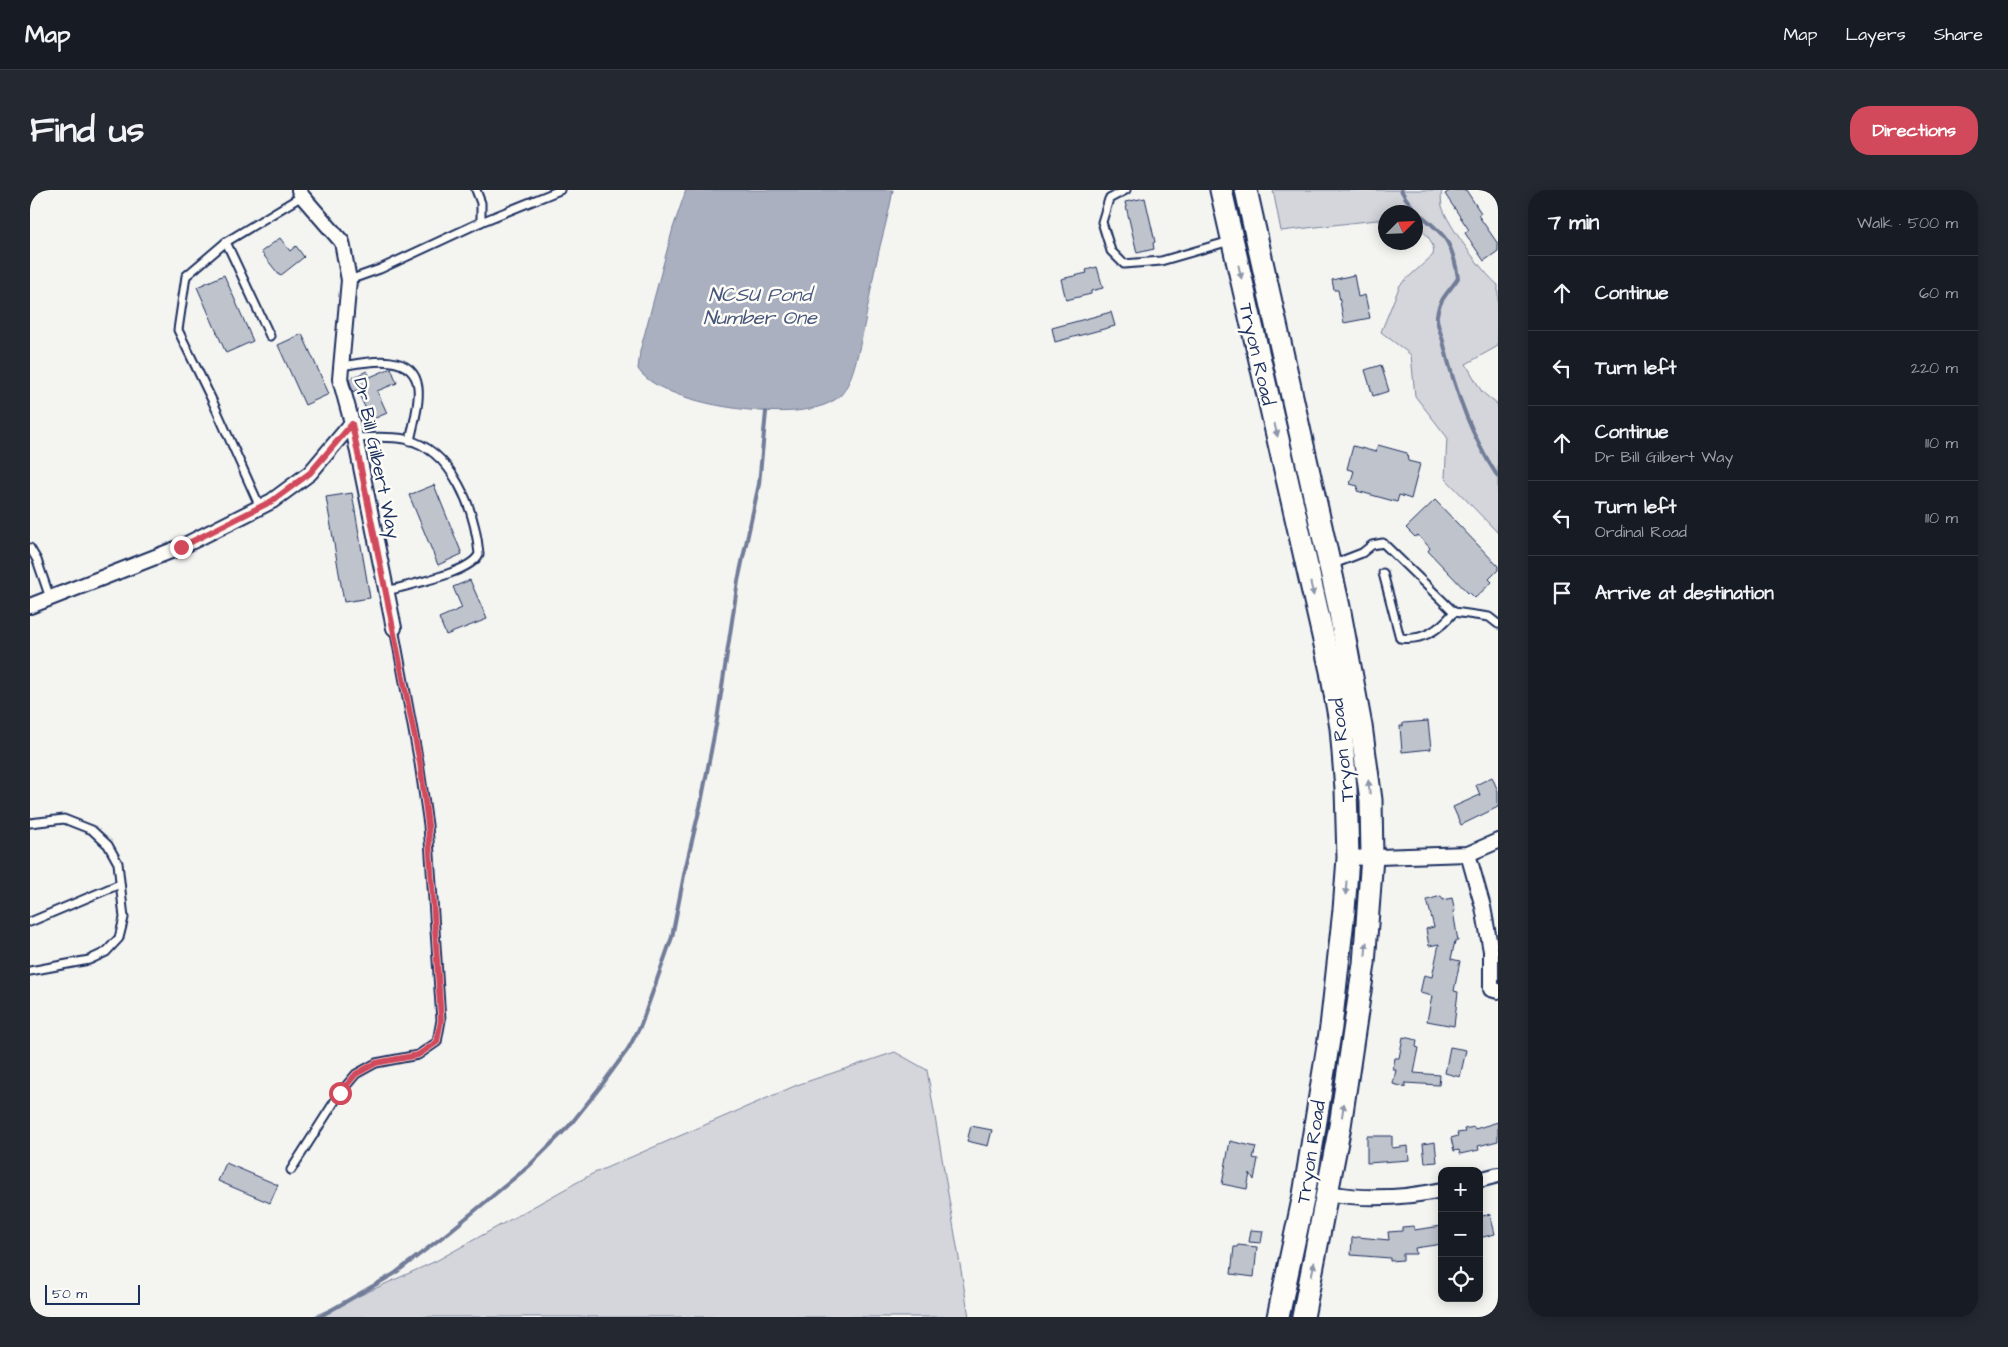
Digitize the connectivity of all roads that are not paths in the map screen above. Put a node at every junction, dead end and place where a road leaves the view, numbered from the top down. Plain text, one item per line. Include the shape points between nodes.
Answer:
1 (476, 190) edge
2 (560, 190) edge
3 (1126, 190) edge
4 (1221, 190) edge
5 (1246, 190) edge
6 (301, 193) edge
7 (481, 222) junction
8 (1232, 240) junction
9 (226, 242) junction
10 (349, 280) junction
11 (270, 336) dead end
12 (342, 366) junction
13 (352, 424) junction
14 (355, 438) junction
15 (410, 441) junction
16 (260, 507) junction
17 (30, 548) edge
18 (1329, 566) junction
19 (1383, 573) dead end
20 (387, 591) junction
21 (50, 598) junction
22 (30, 606) edge
23 (1454, 612) junction
24 (1498, 624) edge
25 (394, 628) joint
26 (30, 823) edge
27 (1498, 841) edge
28 (1468, 854) junction
29 (1372, 857) junction
30 (1348, 858) junction
31 (120, 884) junction
32 (30, 922) edge
33 (30, 971) edge
34 (1498, 991) edge
35 (291, 1170) dead end
36 (1498, 1175) edge
37 (1483, 1179) edge
38 (1438, 1191) edge
39 (1328, 1193) junction
40 (1278, 1317) edge
41 (1303, 1317) edge

1 - 7 lane via 481,203
2 - 7 lane
3 - 8 lane via 1109,199 1102,222 1111,251 1124,264 1161,261
4 - 8 main road, Tryon Road
5 - 18 main road, Tryon Road
6 - 9 lane
6 - 10 street, Dr Bill Gilbert Way via 342,242
7 - 10 lane
8 -> 30 main road, Tryon Road via 1337,701 1345,760
9 - 11 lane
9 - 16 lane via 186,276 178,330
10 - 12 street, Dr Bill Gilbert Way
12 - 13 street, Dr Bill Gilbert Way via 340,379
12 - 15 lane via 385,361 399,363 412,372 418,388
13 - 14 street, Dr Bill Gilbert Way
13 - 16 street via 310,473
14 - 15 lane via 387,437
14 - 20 street, Dr Bill Gilbert Way
15 - 20 lane via 439,456 452,475 474,523 479,554 472,564 456,571
16 - 21 street via 181,547
17 - 21 lane
18 - 23 lane via 1383,543
29 -> 18 main road, Tryon Road via 1370,800 1361,726
19 - 23 lane via 1400,638 1414,640 1442,627
20 - 25 street, Dr Bill Gilbert Way
21 - 22 street
23 - 24 lane via 1489,617
25 - 35 lane via 420,763 428,825 441,1020 437,1042 418,1055 376,1063 356,1074 340,1093
26 - 31 lane via 64,820 92,830 108,845 118,863
27 - 28 street
28 - 29 street
28 - 34 street via 1483,907 1490,951 1491,989
29 - 30 street
39 -> 29 main road, Tryon Road via 1364,964
30 -> 40 main road, Tryon Road via 1331,1028 1304,1195
31 - 32 lane
31 - 33 lane via 124,918 119,938 106,952 90,960
36 - 37 street
38 - 39 street via 1375,1197
41 -> 39 main road, Tryon Road

